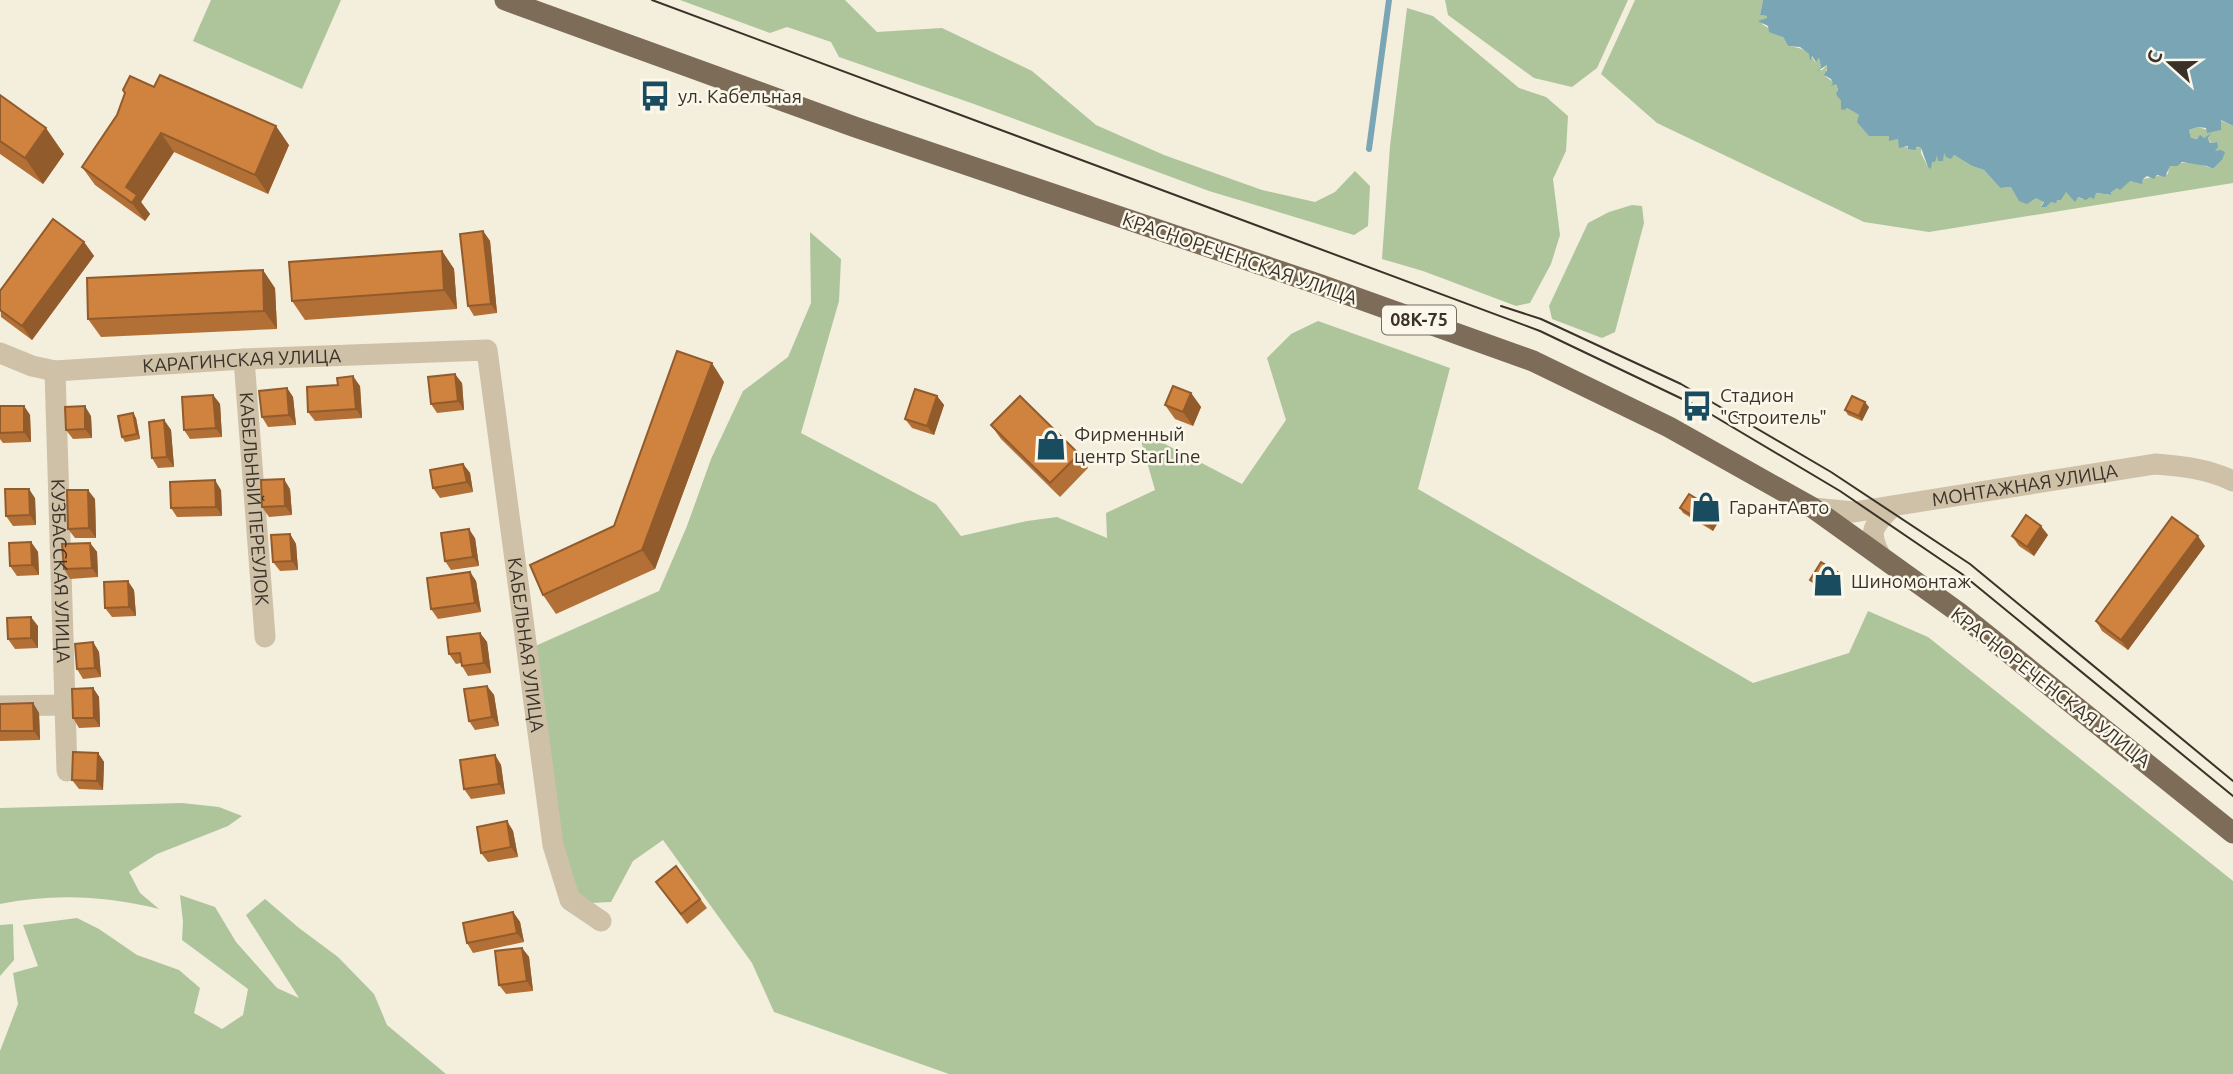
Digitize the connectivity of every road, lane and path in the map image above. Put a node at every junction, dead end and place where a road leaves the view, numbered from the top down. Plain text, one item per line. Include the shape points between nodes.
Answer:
1 (505, 0) edge
2 (487, 350) joint
3 (0, 354) edge
4 (244, 359) junction
5 (55, 371) junction
6 (2233, 481) edge
7 (1892, 507) junction
8 (1813, 508) junction
9 (1881, 557) junction
10 (265, 637) dead end
11 (64, 705) junction
12 (0, 706) edge
13 (67, 771) dead end
14 (2233, 833) edge
15 (601, 921) dead end

1 - 8 main road, КРАСНОРЕЧЕНСКАЯ УЛИЦА / 08К-75 via 855,127 1533,360 1669,427
2 - 4 street, КАРАГИНСКАЯ УЛИЦА
2 - 15 street, КАБЕЛЬНАЯ УЛИЦА via 553,845 570,900
3 - 5 street, КАРАГИНСКАЯ УЛИЦА
4 - 5 street, КАРАГИНСКАЯ УЛИЦА
4 - 10 street, КАБЕЛЬНЫЙ ПЕРЕУЛОК
5 - 11 street, КУЗБАССКАЯ УЛИЦА
6 - 7 street, МОНТАЖНАЯ УЛИЦА via 2190,467 2155,464
7 - 8 street, МОНТАЖНАЯ УЛИЦА via 1854,512
7 - 9 street via 1874,526 1872,541
8 - 9 main road, КРАСНОРЕЧЕНСКАЯ УЛИЦА / 08К-75
9 - 14 main road, КРАСНОРЕЧЕНСКАЯ УЛИЦА / 08К-75 via 1958,612
11 - 12 street
11 - 13 street, КУЗБАССКАЯ УЛИЦА

